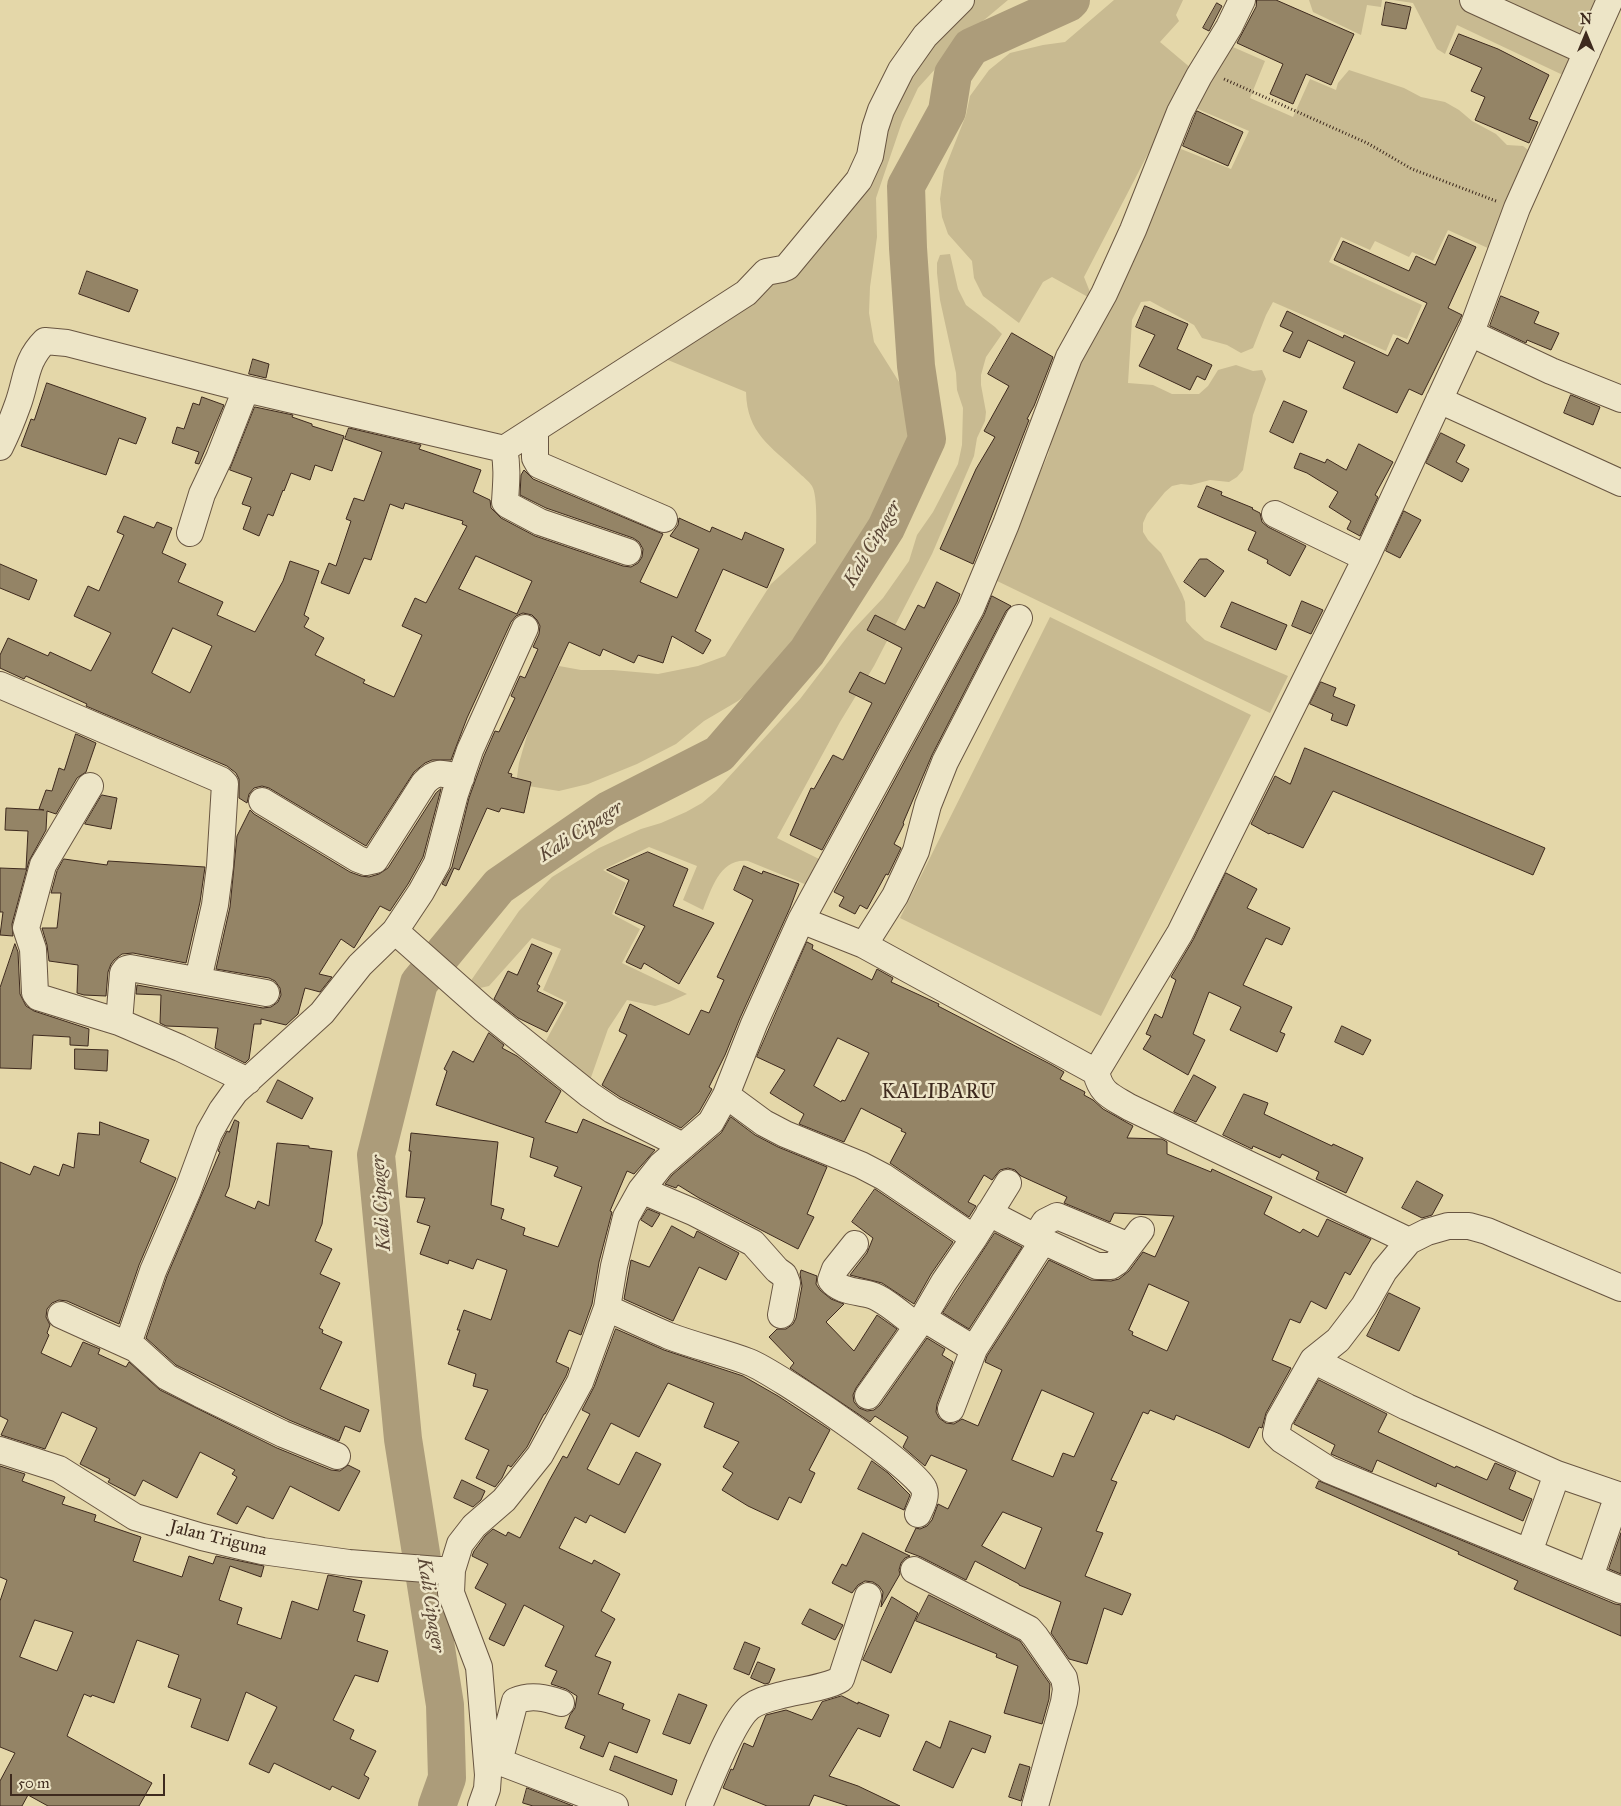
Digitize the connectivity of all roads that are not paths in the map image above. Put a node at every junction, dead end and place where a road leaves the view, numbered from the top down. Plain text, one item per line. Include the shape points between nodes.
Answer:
1 (961, 0) edge
2 (1242, 0) edge
3 (1473, 0) edge
4 (1610, 0) edge
5 (1587, 52) junction
6 (1470, 333) junction
7 (246, 389) junction
8 (1621, 399) edge
9 (1439, 400) junction
10 (534, 430) junction
11 (0, 447) edge
12 (504, 449) junction
13 (1621, 483) edge
14 (1275, 514) dead end
15 (664, 519) dead end
16 (190, 533) dead end
17 (628, 552) dead end
18 (1366, 558) junction
19 (1019, 618) dead end
20 (525, 628) dead end
21 (0, 685) edge
22 (460, 778) junction
23 (90, 786) dead end
24 (262, 801) dead end
25 (801, 920) junction
26 (396, 931) junction
27 (864, 945) junction
28 (198, 980) junction
29 (266, 993) dead end
30 (119, 1022) junction
31 (1096, 1072) junction
32 (248, 1082) junction
33 (726, 1095) junction
34 (683, 1146) junction
35 (1008, 1182) dead end
36 (641, 1190) junction
37 (989, 1213) junction
38 (974, 1238) junction
39 (1135, 1238) dead end
40 (1039, 1240) junction
41 (1409, 1241) junction
42 (855, 1244) dead end
43 (1621, 1288) edge
44 (606, 1308) junction
45 (61, 1315) dead end
46 (780, 1315) dead end
47 (920, 1322) junction
48 (128, 1344) junction
49 (974, 1349) junction
50 (1313, 1360) junction
51 (868, 1396) dead end
52 (952, 1409) dead end
53 (0, 1450) edge
54 (337, 1456) dead end
55 (1557, 1474) junction
56 (1620, 1496) edge
57 (918, 1514) dead end
58 (1529, 1552) junction
59 (446, 1570) junction
60 (914, 1570) dead end
61 (1590, 1577) junction
62 (1621, 1590) edge
63 (868, 1596) dead end
64 (561, 1703) dead end
65 (493, 1760) junction
66 (481, 1806) edge
67 (615, 1806) edge
68 (699, 1806) edge
69 (1035, 1806) edge

1 - 10 street via 925,36 901,70 881,110 870,156 859,180 787,267 774,271 746,293
2 - 25 street via 1180,112 1133,230 1104,294 1069,357 971,608
3 - 5 street
4 - 5 street
5 - 6 street via 1514,217
6 - 8 street
6 - 9 street
7 - 11 street via 67,343 45,341 30,360 18,403
7 - 12 street
7 - 16 street via 202,494
9 - 13 street
9 - 18 street
10 - 12 street
10 - 15 street via 535,458 539,465
12 - 17 street via 505,502 508,505 540,522
14 - 18 street
18 - 31 street via 1180,933
19 - 27 street via 945,762 928,805 916,851 895,896
20 - 22 street
21 - 28 street via 224,784 215,905
22 - 24 street via 440,773 431,776 371,862 358,859
22 - 26 street via 437,863
23 - 30 street via 39,875 26,928 33,949 33,986 38,997
25 - 27 street
25 - 33 street
26 - 32 street via 360,965 322,1013
26 - 34 street via 464,992 590,1095 612,1110
27 - 31 street
28 - 29 street
28 - 30 street via 126,969
30 - 32 street
31 - 41 street via 1100,1086 1107,1094 1129,1107
32 - 48 street via 235,1092 209,1132 153,1271
33 - 34 street via 711,1122
33 - 38 street via 778,1131 884,1177
34 - 36 street via 661,1165
35 - 37 street
36 - 44 street via 626,1218
36 - 46 street via 754,1242 784,1275 787,1283
37 - 38 street
37 - 40 street
38 - 47 street
39 - 40 street via 1057,1216 1045,1222
40 - 49 street
41 - 43 street via 1448,1226 1469,1226
41 - 50 street via 1384,1271 1364,1306 1338,1340
42 - 47 street via 835,1268 831,1280 834,1284 853,1293 875,1297
44 - 57 street via 670,1336 750,1362 802,1393 895,1460 920,1482 925,1496
44 - 59 street via 580,1382 540,1455 504,1500 474,1526
45 - 48 street
47 - 49 street
47 - 51 street
48 - 54 street via 167,1377 283,1434
49 - 52 street
50 - 55 street via 1407,1407
50 - 58 street via 1279,1420 1278,1437 1329,1470
53 - 59 street, Jalan Triguna via 59,1469 135,1517 202,1537 262,1551 348,1563
55 - 56 street
55 - 58 street
56 - 61 street
58 - 61 street
59 - 65 street via 451,1593 479,1667 484,1738
60 - 69 street via 1029,1629 1064,1678 1064,1702
61 - 62 street
63 - 68 street via 841,1679 829,1685 761,1700 750,1707 740,1716
64 - 65 street via 525,1697 515,1701
65 - 66 street
65 - 67 street

